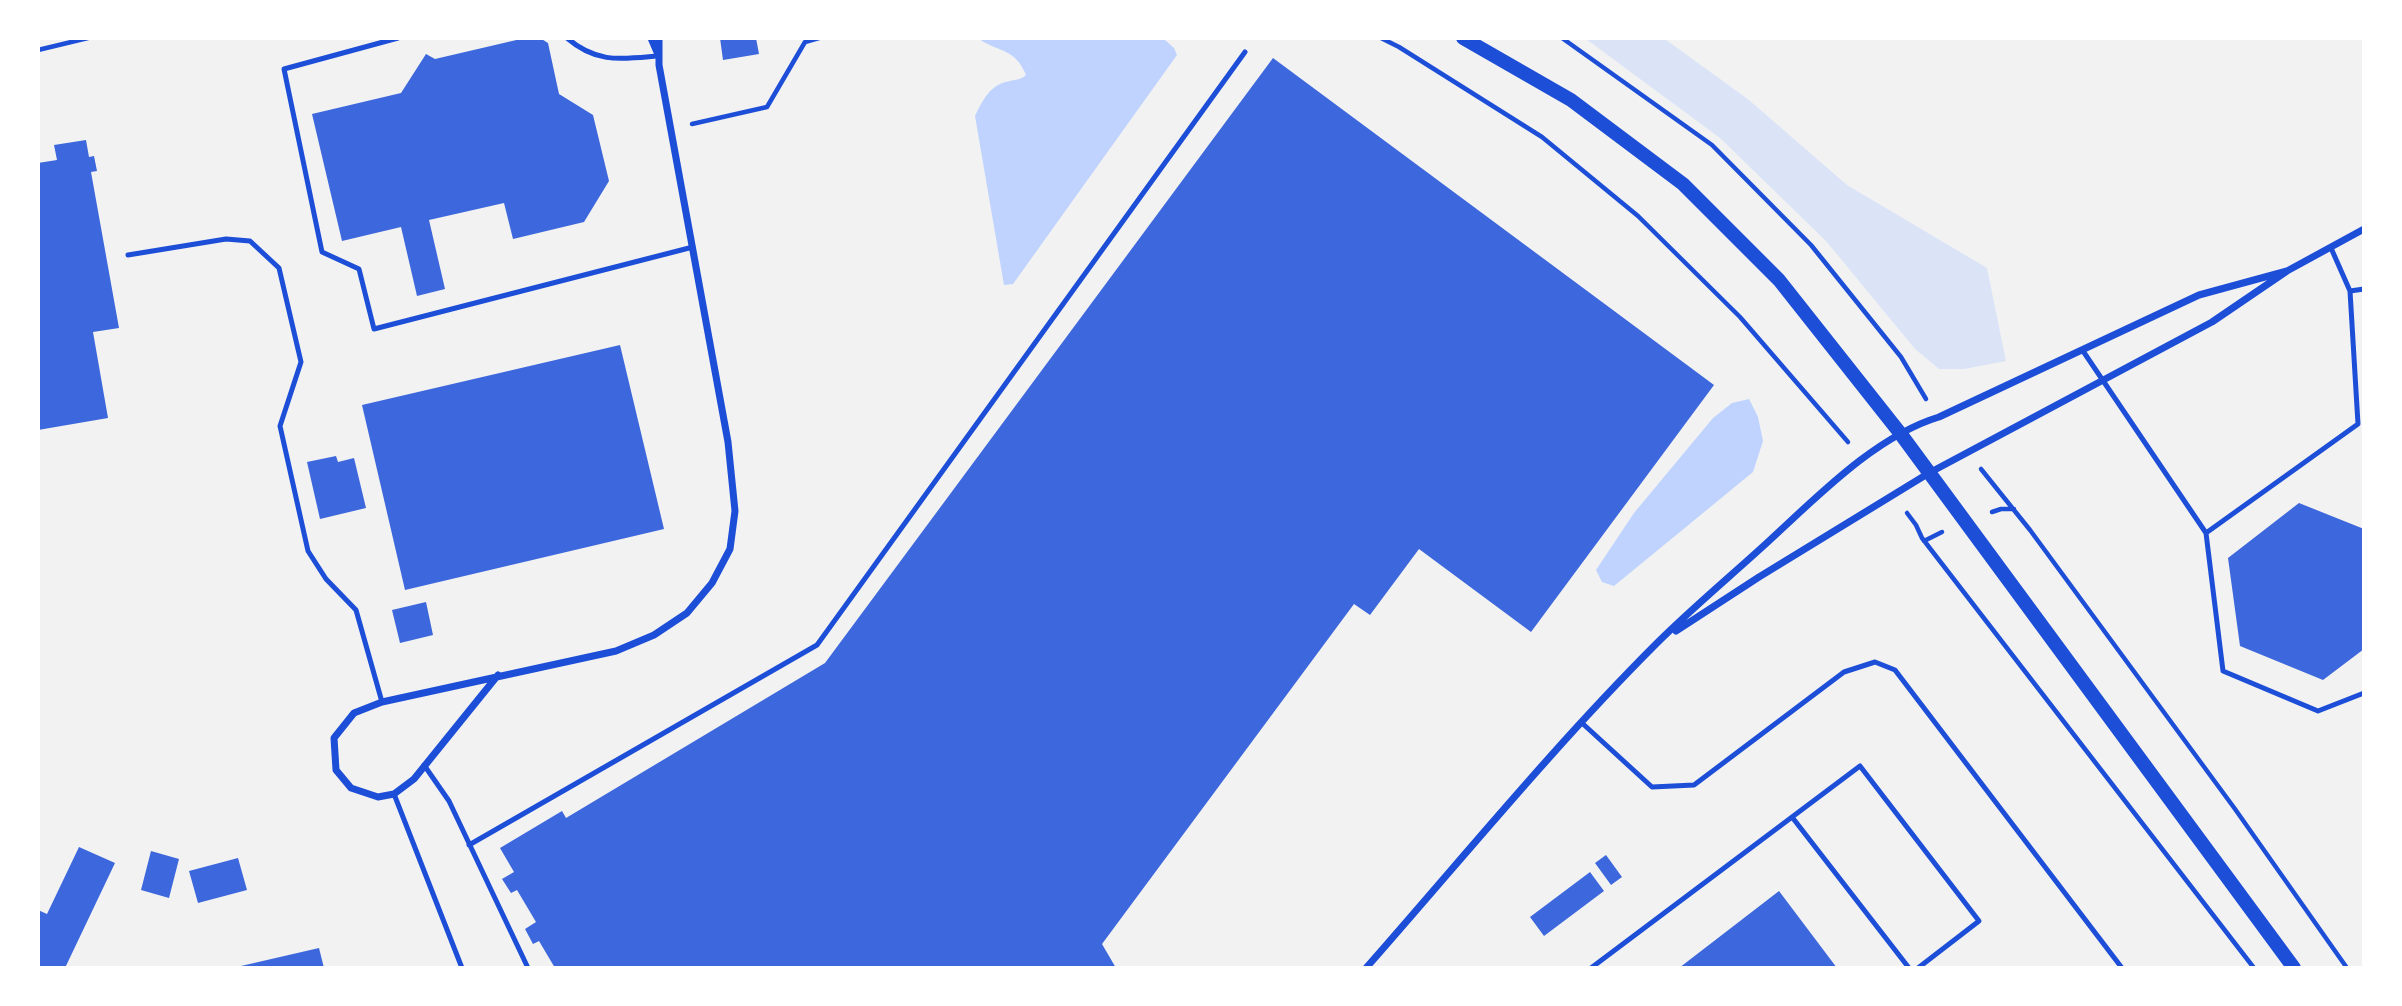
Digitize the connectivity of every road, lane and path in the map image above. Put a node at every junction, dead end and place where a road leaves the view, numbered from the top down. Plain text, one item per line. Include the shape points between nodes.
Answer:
1 (88, 38) edge
2 (398, 38) edge
3 (567, 38) edge
4 (651, 38) edge
5 (659, 38) edge
6 (819, 38) edge
7 (1381, 38) edge
8 (1463, 38) edge
9 (1562, 38) edge
10 (38, 50) edge
11 (1245, 52) dead end
12 (658, 56) junction
13 (671, 128) junction
14 (2364, 229) edge
15 (693, 247) junction
16 (2331, 248) junction
17 (128, 255) dead end
18 (2287, 271) junction
19 (2364, 289) edge
20 (2350, 291) junction
21 (2083, 351) junction
22 (2104, 380) junction
23 (1918, 387) dead end
24 (1839, 430) dead end
25 (1900, 433) junction
26 (1929, 473) junction
27 (2003, 497) dead end
28 (2001, 509) dead end
29 (2015, 509) junction
30 (1916, 525) dead end
31 (2206, 533) junction
32 (1933, 535) dead end
33 (1923, 539) junction
34 (1657, 644) junction
35 (498, 675) junction
36 (2364, 693) edge
37 (382, 702) junction
38 (1582, 723) junction
39 (425, 765) junction
40 (394, 794) junction
41 (1792, 817) junction
42 (469, 845) junction
43 (461, 968) edge
44 (528, 968) edge
45 (1366, 968) edge
46 (1591, 968) edge
47 (1909, 968) edge
48 (1918, 968) edge
49 (2122, 968) edge
50 (2254, 968) edge
51 (2294, 968) edge
52 (2347, 968) edge

1 - 10 path
2 - 15 lane via 284,69 322,252 359,269 374,329
3 - 12 lane via 593,56 613,60
4 - 12 street
5 - 12 street
6 - 13 path via 805,42 767,107
7 - 24 path via 1542,137 1638,216 1740,317
8 - 25 main road via 1571,100 1683,184 1779,280
9 - 23 path via 1712,145 1811,245 1901,357
11 - 42 lane via 817,645
12 - 13 street
13 - 15 street
14 - 16 street
15 - 35 street via 729,442 735,511 730,549 712,583 687,613 654,635 616,651
16 - 18 street
16 - 20 lane
17 - 37 lane via 226,239 250,241 279,268 300,362 280,426 309,551 326,579 356,610
18 - 21 street via 2199,295
18 - 22 street via 2211,322
19 - 20 lane
20 - 31 lane via 2358,424
21 - 22 lane
21 - 25 street
22 - 26 street
22 - 31 lane
25 - 26 main road
25 - 34 street via 1837,480
26 - 34 street
26 - 51 main road
27 - 29 path
28 - 29 path
29 - 52 path
30 - 33 path
31 - 36 lane via 2223,671 2318,711
32 - 33 path
33 - 50 path
34 - 38 street
35 - 37 street
35 - 39 street
37 - 40 street via 355,713 334,738 336,770 351,788 378,797
38 - 45 street
38 - 49 lane via 1652,787 1694,785 1843,672 1875,662 1895,670
39 - 40 street
39 - 42 lane via 449,801
40 - 43 lane
41 - 46 lane
41 - 47 lane
41 - 48 lane via 1860,766 1979,921
42 - 44 lane

